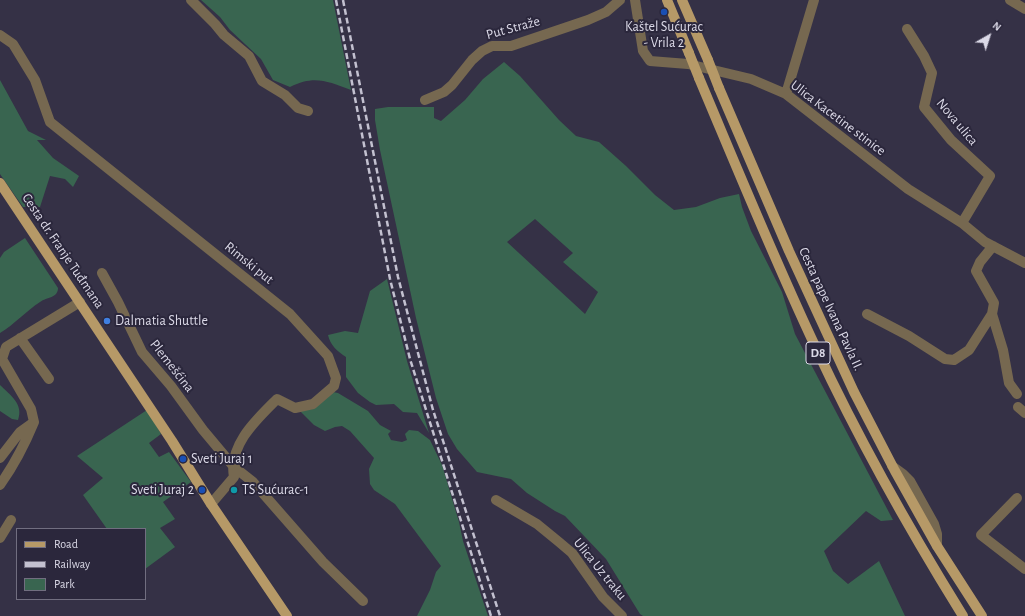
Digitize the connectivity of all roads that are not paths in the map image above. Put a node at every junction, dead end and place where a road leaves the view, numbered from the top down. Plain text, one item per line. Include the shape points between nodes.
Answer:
1 (191, 0) edge
2 (620, 0) edge
3 (635, 0) edge
4 (667, 0) edge
5 (682, 0) edge
6 (814, 0) edge
7 (1010, 0) edge
8 (1025, 9) edge
9 (907, 29) dead end
10 (0, 35) edge
11 (786, 94) junction
12 (425, 100) dead end
13 (308, 111) dead end
14 (0, 183) edge
15 (962, 223) junction
16 (993, 246) junction
17 (1025, 263) edge
18 (102, 273) dead end
19 (80, 302) junction
20 (867, 314) dead end
21 (992, 314) junction
22 (20, 338) junction
23 (49, 379) dead end
24 (1017, 394) dead end
25 (34, 422) junction
26 (0, 458) edge
27 (234, 467) junction
28 (0, 484) edge
29 (1017, 498) dead end
30 (496, 500) dead end
31 (210, 504) junction
32 (11, 520) dead end
33 (0, 538) edge
34 (1024, 566) edge
35 (363, 601) dead end
36 (287, 616) edge
37 (622, 616) edge
38 (963, 616) edge
39 (982, 616) edge

1 - 13 street via 224,35 249,56 262,81 285,95 298,108
2 - 12 street, Put Straže via 606,12 588,20 511,46 492,46 482,51 444,92
3 - 11 street, Ulica Kacetine stinice via 643,51 650,61 688,64 751,79
4 - 38 main road, Cesta pape Ivana Pavla II. / D8, bridge via 815,347 884,482
5 - 39 main road, Cesta pape Ivana Pavla II. / D8, bridge via 789,251 854,392 937,546
6 - 11 street
7 - 8 street
9 - 15 street, Nova ulica via 932,73 924,107 951,140 990,176
10 - 27 street, Rimski put via 13,44 35,80 50,122 290,314 328,356 336,378 334,386 313,404 295,408 277,399 254,422 241,442
11 - 15 street, Ulica Kacetine stinice via 908,189
14 - 19 main road, Cesta dr. Franje Tuđmana
15 - 16 street, Ulica Kacetine stinice
16 - 17 street, Ulica Kacetine stinice
16 - 21 street via 976,271 994,303
18 - 27 street, Plemešćina via 142,352
19 - 22 street
19 - 31 main road, Cesta dr. Franje Tuđmana via 172,441
20 - 21 street via 945,359 954,360 969,350
21 - 24 street via 1003,350 1009,383
22 - 23 street
22 - 25 street via 6,348 2,359 31,410
25 - 26 street via 20,432
25 - 28 street via 12,469
27 - 31 street, Rimski put via 234,476
27 - 35 street, Plemešćina via 253,482 323,562
29 - 34 street via 981,535
30 - 37 street, Ulica Uz traku via 537,524 572,553 603,597
31 - 36 main road, Cesta dr. Franje Tuđmana
32 - 33 street

